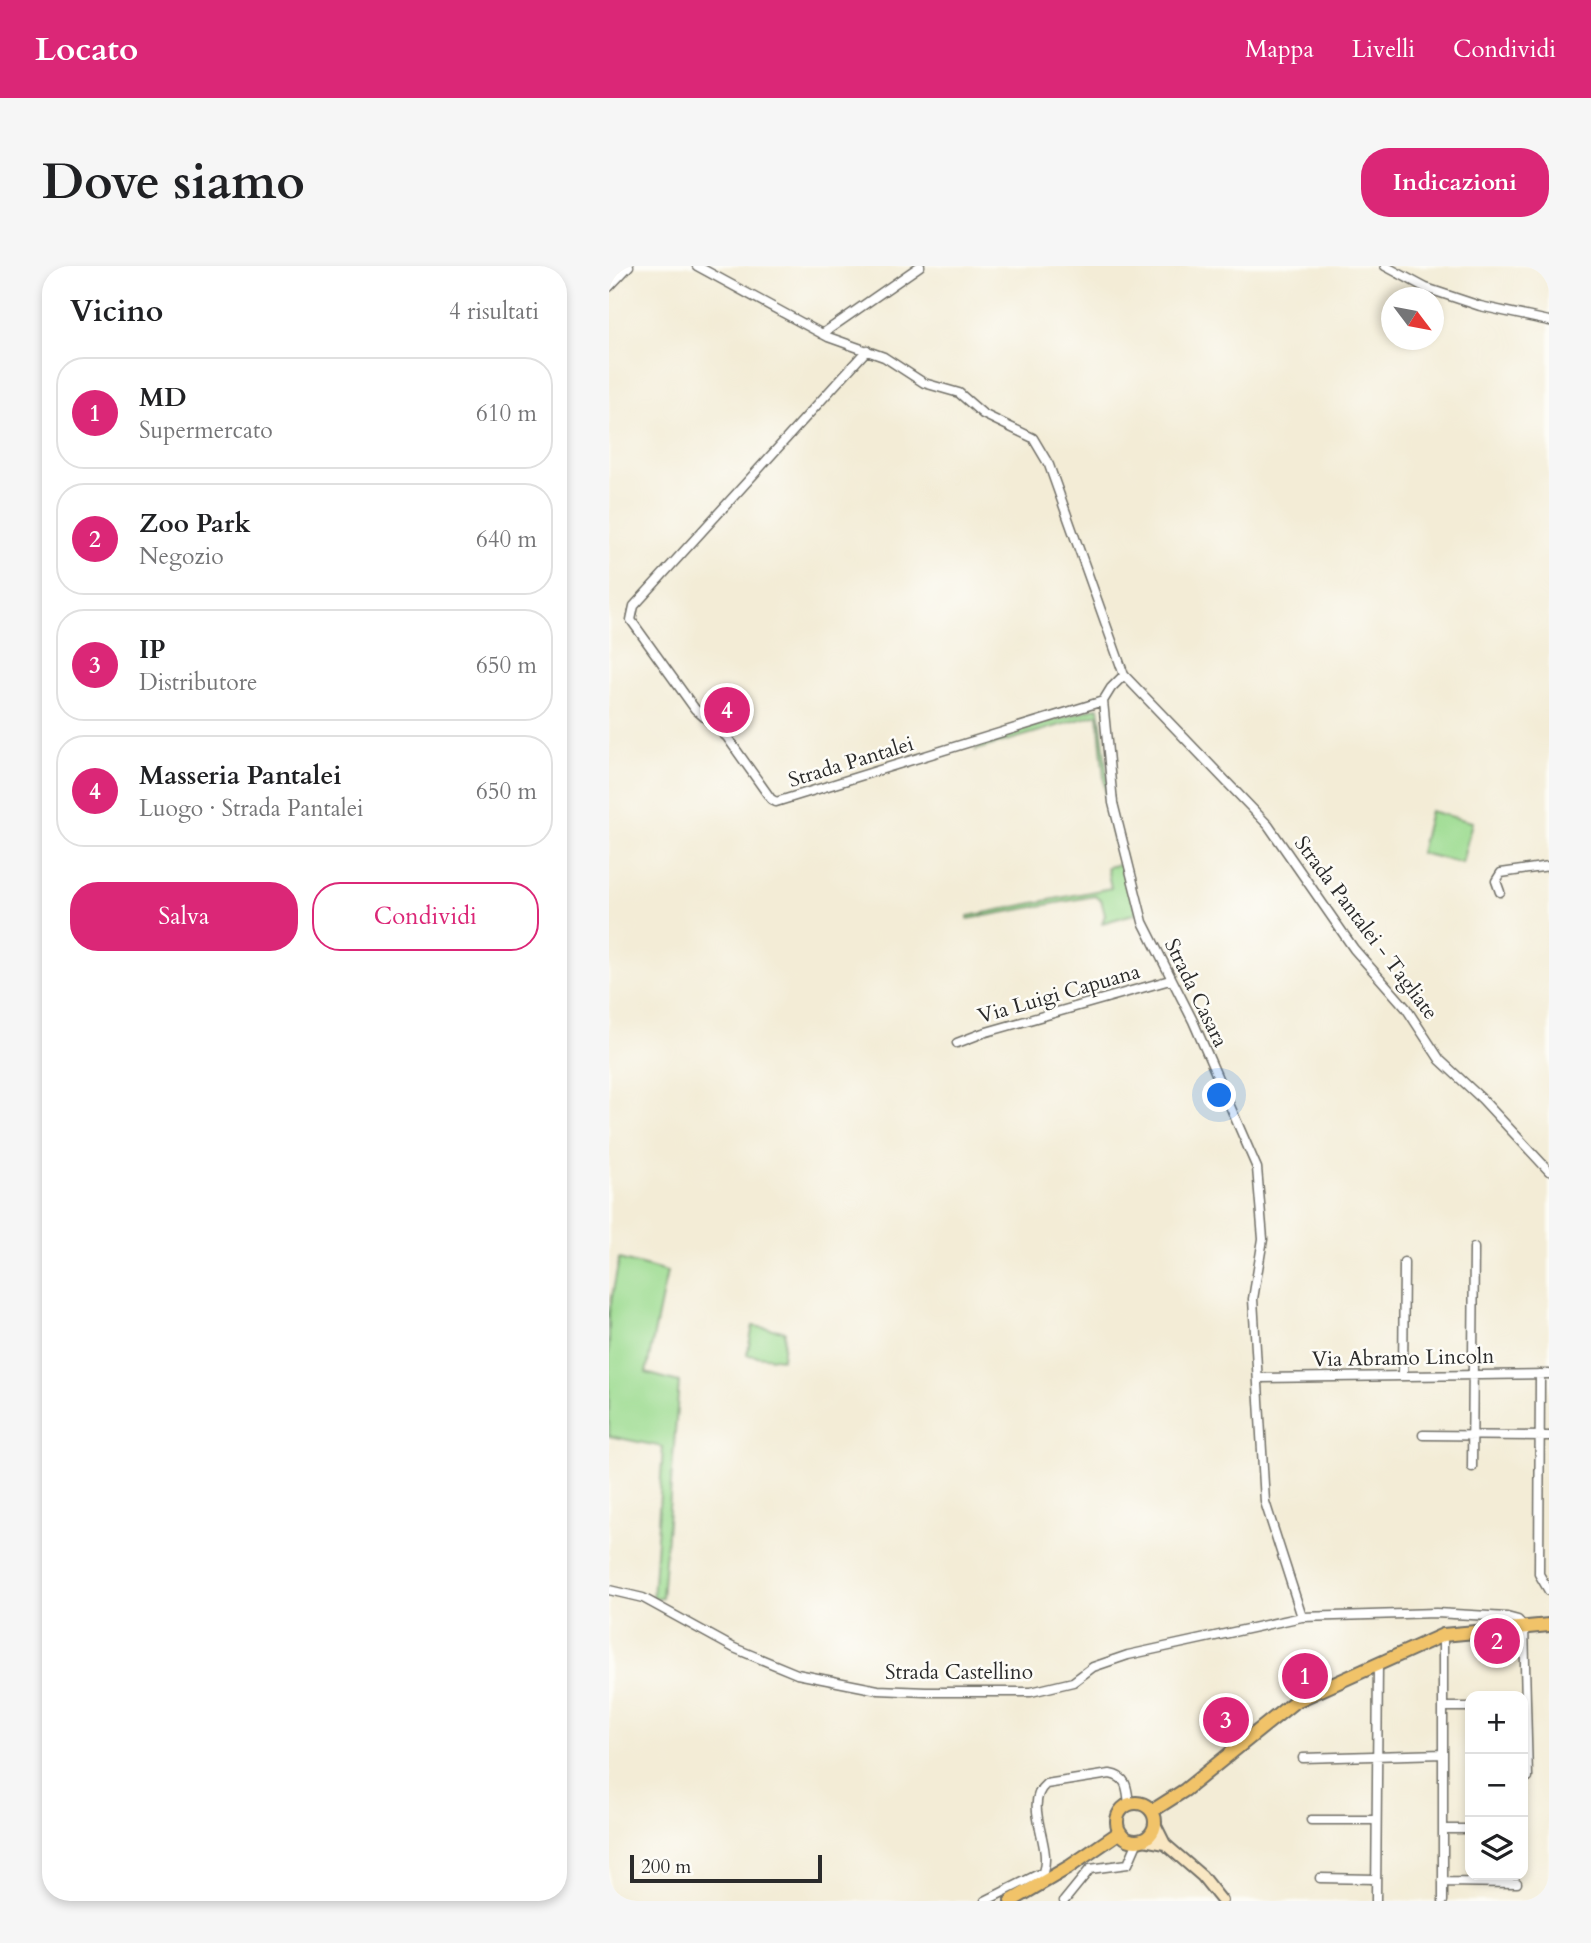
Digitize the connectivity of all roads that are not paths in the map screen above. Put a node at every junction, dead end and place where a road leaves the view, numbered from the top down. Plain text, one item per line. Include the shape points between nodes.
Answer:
1 (629, 266) edge
2 (697, 266) edge
3 (920, 266) edge
4 (1385, 266) edge
5 (609, 287) edge
6 (1549, 321) edge
7 (822, 334) junction
8 (867, 350) junction
9 (1125, 676) junction
10 (1103, 701) junction
11 (1549, 866) edge
12 (1500, 892) dead end
13 (1171, 980) junction
14 (957, 1043) dead end
15 (1549, 1171) edge
16 (1473, 1248) dead end
17 (1404, 1262) dead end
18 (1545, 1374) edge
19 (1473, 1375) junction
20 (1403, 1376) junction
21 (1258, 1378) junction
22 (1423, 1435) dead end
23 (1472, 1435) junction
24 (1544, 1436) edge
25 (1472, 1467) dead end
26 (609, 1590) edge
27 (1549, 1591) edge
28 (1302, 1617) junction
29 (1549, 1625) edge
30 (1524, 1627) junction
31 (1443, 1635) junction
32 (1378, 1663) junction
33 (1525, 1691) edge
34 (1443, 1707) junction
35 (1465, 1707) edge
36 (1443, 1754) junction
37 (1377, 1756) junction
38 (1303, 1758) dead end
39 (1129, 1804) junction
40 (1153, 1818) junction
41 (1311, 1820) dead end
42 (1376, 1820) junction
43 (1443, 1829) junction
44 (1465, 1829) edge
45 (1119, 1832) junction
46 (1141, 1840) junction
47 (1165, 1844) junction
48 (1320, 1878) dead end
49 (1376, 1879) junction
50 (1443, 1882) junction
51 (1517, 1883) dead end
52 (985, 1901) edge
53 (1011, 1901) edge
54 (1064, 1901) edge
55 (1222, 1901) edge
56 (1376, 1901) edge
57 (1443, 1901) edge

1 - 5 street
2 - 7 street
3 - 7 street
4 - 6 street via 1426,288
7 - 8 street
8 - 9 street via 924,383 959,393 983,414 1037,443
8 - 10 street, Strada Pantalei via 634,606 631,620 695,709 727,737 776,802
9 - 10 street
9 - 15 street, Strada Pantalei - Tagliate via 1268,825 1354,949 1406,1008 1440,1060
10 - 13 street, Strada Casara via 1113,803 1139,909
11 - 12 street via 1501,873 1496,881
13 - 14 street, Via Luigi Capuana
13 - 21 street, Strada Casara via 1257,1168 1263,1219 1253,1299
16 - 19 street
17 - 20 street
18 - 19 street, Via Abramo Lincoln
18 - 24 street
19 - 20 street, Via Abramo Lincoln
19 - 23 street
20 - 21 street, Via Abramo Lincoln
21 - 28 street, Strada Casara via 1265,1502
22 - 23 street
23 - 24 street
23 - 25 street
24 - 27 street via 1539,1574
26 - 28 street, Strada Castellino via 652,1602 777,1666 815,1679 890,1691 1031,1692 1073,1682 1093,1667 1128,1655
28 - 30 street, Strada Castellino via 1436,1613 1507,1617
29 - 30 main road
30 - 31 main road
30 - 33 street
31 - 32 main road
31 - 34 street
32 - 37 street
32 - 40 main road via 1294,1702
34 - 35 street
34 - 36 street
36 - 37 street
36 - 43 street
37 - 38 street
37 - 42 street
39 - 40 main road via 1142,1804
39 - 45 main road via 1118,1816
39 - 52 street via 1125,1782 1119,1776 1046,1784 1036,1801 1048,1859 1043,1872
40 - 46 main road
40 - 47 street
41 - 42 street
42 - 49 street
43 - 44 street
43 - 50 street
45 - 46 main road via 1127,1839
45 - 53 main road
46 - 47 street
46 - 54 street via 1128,1864 1090,1869
47 - 55 street via 1202,1876
48 - 49 street
49 - 56 street
50 - 51 street
50 - 57 street

